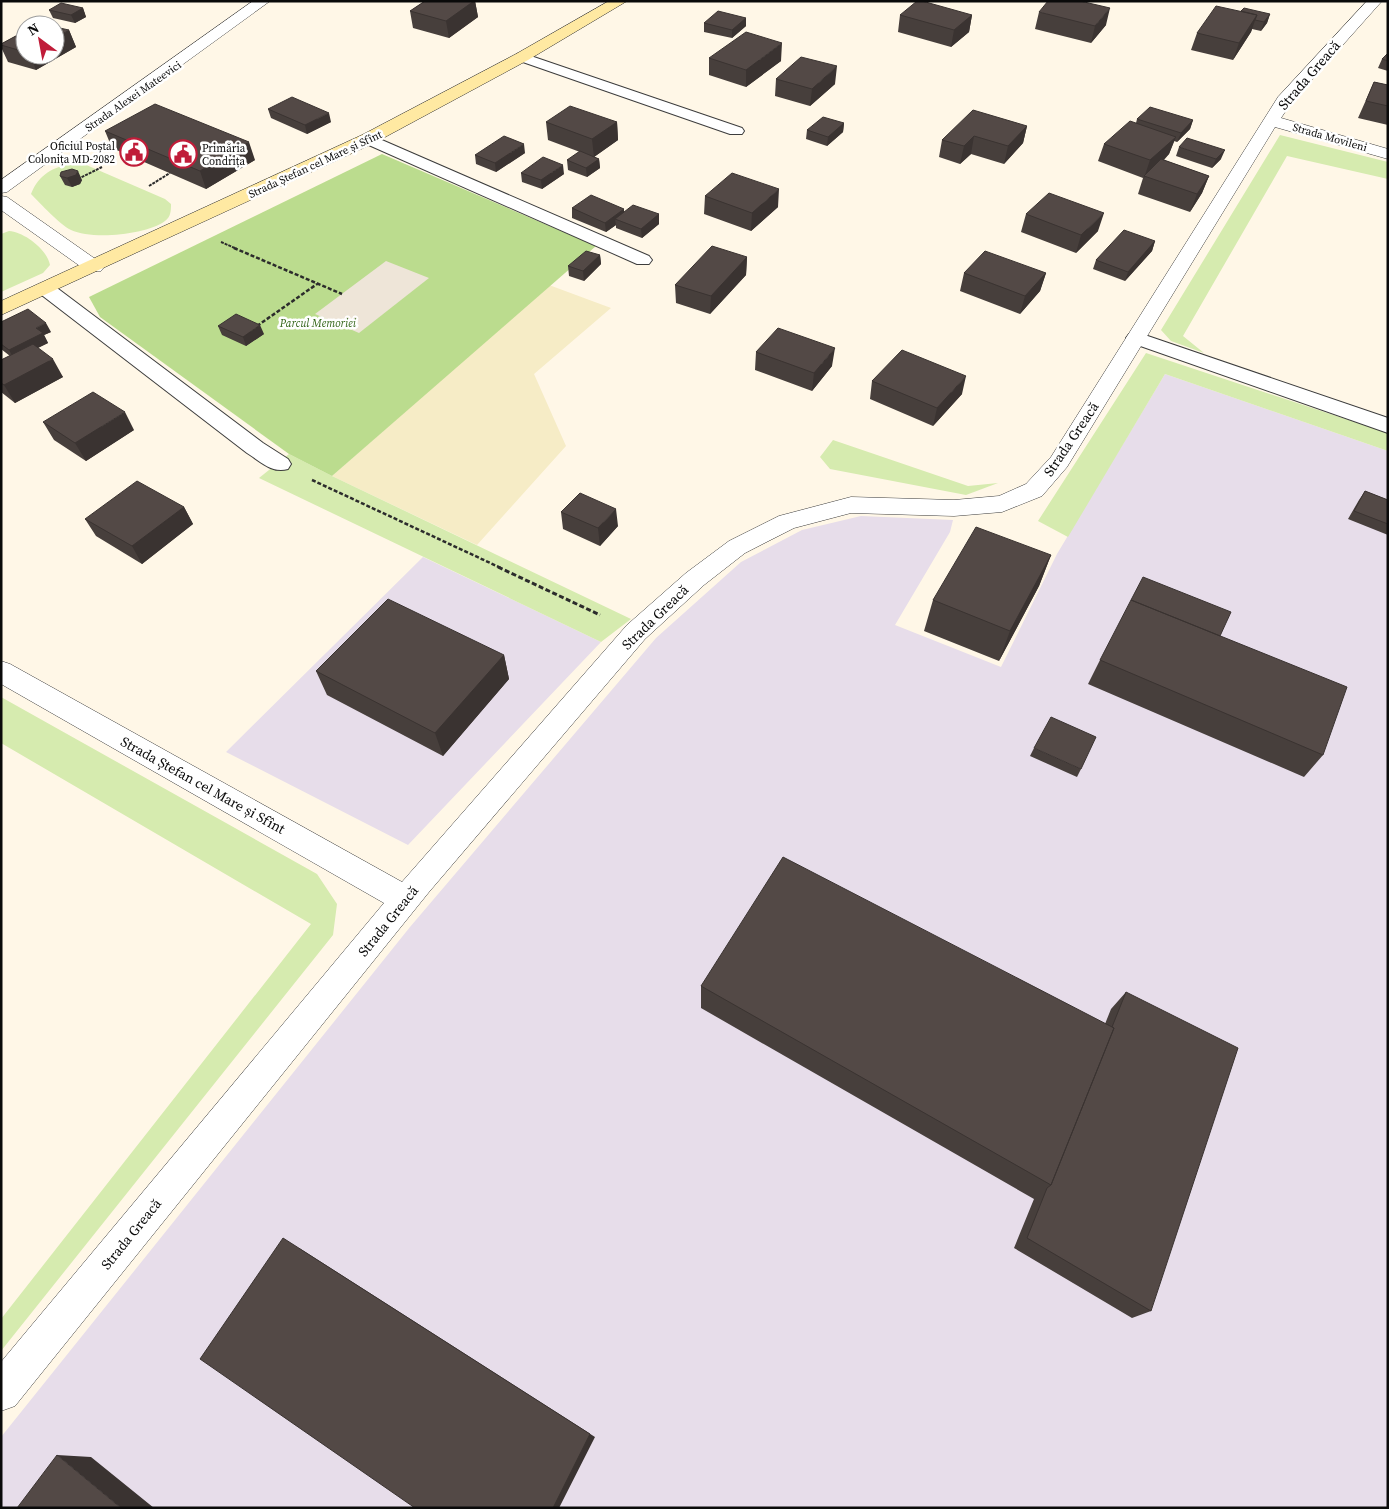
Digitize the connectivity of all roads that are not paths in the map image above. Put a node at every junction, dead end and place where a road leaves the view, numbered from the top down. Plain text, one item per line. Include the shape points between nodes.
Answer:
1 (263, 1) edge
2 (620, 1) edge
3 (1375, 1) edge
4 (522, 57) junction
5 (1272, 121) junction
6 (736, 131) dead end
7 (368, 139) junction
8 (1388, 154) edge
9 (1, 188) edge
10 (6, 212) edge
11 (644, 260) dead end
12 (94, 267) junction
13 (46, 289) junction
14 (1, 309) edge
15 (1136, 338) junction
16 (1388, 426) edge
17 (280, 464) road end
18 (1, 671) edge
19 (405, 899) junction
20 (1, 1392) edge

1 - 9 street, Strada Alexei Mateevici
2 - 4 street, Strada Ștefan cel Mare și Sfînt
3 - 5 street, Strada Greacă via 1284,100
4 - 6 lane
4 - 7 street, Strada Ștefan cel Mare și Sfînt
5 - 8 street, Strada Movileni
5 - 15 street, Strada Greacă
7 - 11 lane
7 - 12 street, Strada Ștefan cel Mare și Sfînt
10 - 12 street
12 - 13 street, Strada Ștefan cel Mare și Sfînt
13 - 14 street, Strada Ștefan cel Mare și Sfînt
13 - 17 lane
15 - 16 lane
15 - 19 street, Strada Greacă via 1059,462 1034,490 1002,504 954,508 851,505 787,522 737,547 695,579 636,632
18 - 19 street, Strada Ștefan cel Mare și Sfînt
19 - 20 street, Strada Greacă

